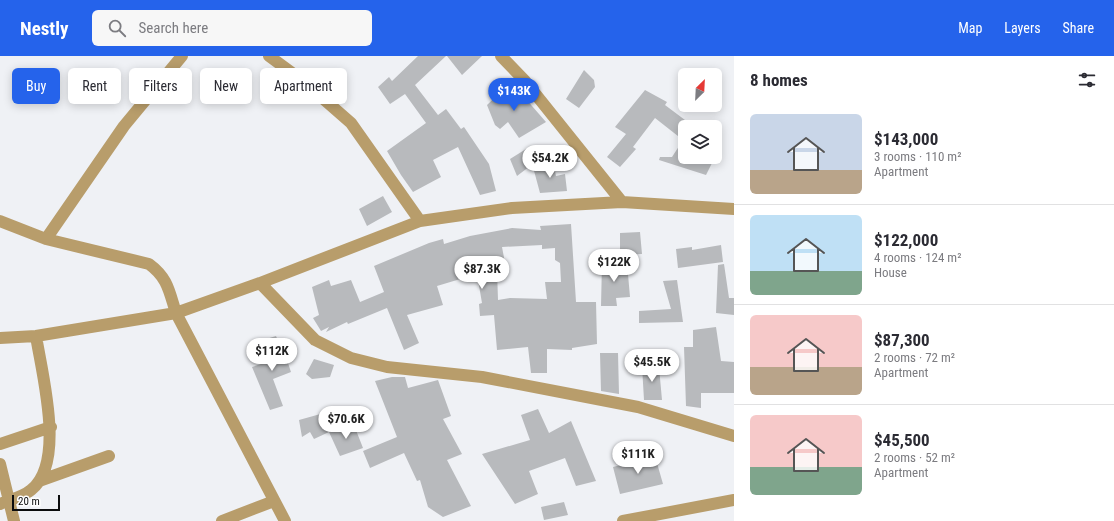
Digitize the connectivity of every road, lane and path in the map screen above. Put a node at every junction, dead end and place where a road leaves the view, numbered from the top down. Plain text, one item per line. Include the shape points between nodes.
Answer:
1 (182, 56) edge
2 (270, 56) edge
3 (501, 56) edge
4 (622, 202) junction
5 (734, 209) edge
6 (0, 221) edge
7 (420, 221) junction
8 (46, 239) junction
9 (260, 283) junction
10 (176, 313) junction
11 (36, 336) junction
12 (0, 338) edge
13 (51, 427) junction
14 (734, 436) edge
15 (0, 444) edge
16 (109, 456) dead end
17 (0, 464) edge
18 (39, 481) junction
19 (734, 500) edge
20 (274, 501) junction
21 (4, 502) edge
22 (14, 521) edge
23 (222, 521) edge
24 (285, 521) edge
25 (623, 521) edge

1 - 8 street via 124,126
2 - 7 street via 351,123
3 - 4 street via 525,80
4 - 5 street
4 - 7 street via 512,208
6 - 8 street
7 - 9 street
8 - 10 street via 149,264 166,280
9 - 10 street
9 - 14 street via 315,340 351,358 387,367 482,377 638,407
10 - 11 street
10 - 20 street
11 - 12 street
11 - 13 street
13 - 15 street
13 - 18 street via 50,447
16 - 18 street
17 - 21 street
18 - 21 street via 30,491
19 - 25 street
20 - 23 street
20 - 24 street
21 - 22 street

